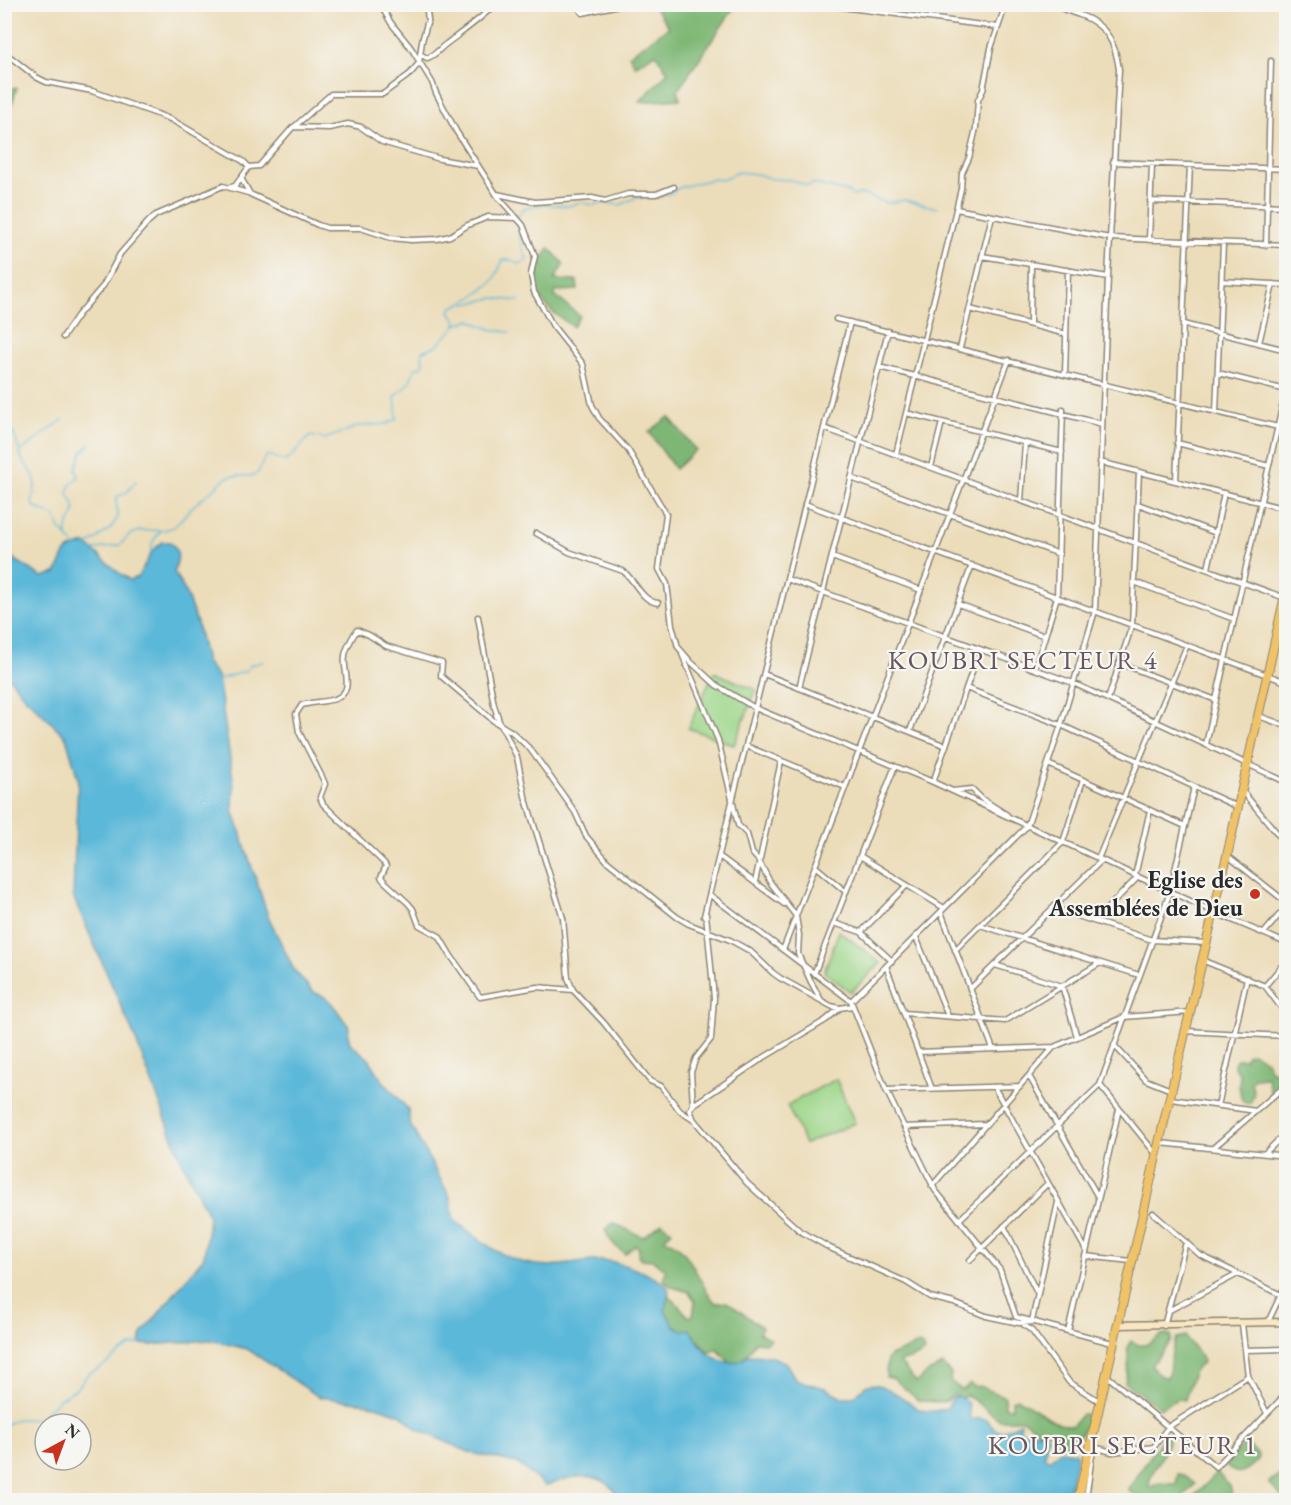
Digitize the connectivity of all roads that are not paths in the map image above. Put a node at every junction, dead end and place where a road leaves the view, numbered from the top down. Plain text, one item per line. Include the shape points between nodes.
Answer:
1 (380, 4) edge
2 (426, 4) edge
3 (495, 4) edge
4 (579, 4) edge
5 (623, 4) edge
6 (818, 4) edge
7 (1006, 4) edge
8 (1054, 4) edge
9 (998, 27) junction
10 (4, 52) edge
11 (420, 54) junction
12 (1271, 61) dead end
13 (419, 63) junction
14 (293, 127) junction
15 (1113, 162) junction
16 (1152, 164) junction
17 (1190, 165) junction
18 (478, 166) junction
19 (249, 167) junction
20 (1268, 168) junction
21 (1287, 168) edge
22 (241, 178) junction
23 (231, 187) junction
24 (674, 187) dead end
25 (250, 194) junction
26 (496, 194) junction
27 (1150, 201) junction
28 (1188, 202) junction
29 (1267, 205) junction
30 (1287, 206) edge
31 (956, 209) junction
32 (992, 216) junction
33 (517, 218) junction
34 (1110, 238) junction
35 (1149, 240) junction
36 (1187, 241) junction
37 (1223, 243) junction
38 (1266, 244) junction
39 (1287, 245) edge
40 (982, 256) junction
41 (1031, 264) junction
42 (1068, 270) junction
43 (1108, 277) junction
44 (1222, 281) junction
45 (1273, 284) junction
46 (1287, 285) edge
47 (970, 309) junction
48 (836, 319) dead end
49 (850, 322) junction
50 (1030, 324) junction
51 (1183, 324) junction
52 (888, 331) junction
53 (1220, 333) junction
54 (1066, 334) junction
55 (63, 337) dead end
56 (924, 340) junction
57 (1259, 343) junction
58 (960, 348) junction
59 (1287, 350) edge
60 (1009, 360) junction
61 (879, 367) junction
62 (1218, 373) junction
63 (1065, 374) junction
64 (915, 376) junction
65 (1103, 384) junction
66 (1287, 390) edge
67 (995, 397) junction
68 (1179, 402) junction
69 (1063, 409) dead end
70 (1216, 412) junction
71 (906, 413) junction
72 (1063, 414) junction
73 (942, 422) junction
74 (1102, 424) junction
75 (1278, 427) junction
76 (824, 428) junction
77 (1287, 429) edge
78 (982, 432) junction
79 (861, 441) junction
80 (1025, 443) junction
81 (1177, 443) junction
82 (1062, 452) junction
83 (896, 454) junction
84 (1100, 462) junction
85 (1269, 466) junction
86 (931, 467) junction
87 (1139, 472) junction
88 (851, 478) junction
89 (964, 479) junction
90 (1176, 481) junction
91 (1224, 493) junction
92 (1021, 501) junction
93 (1261, 503) junction
94 (806, 504) junction
95 (1137, 504) junction
96 (1287, 509) edge
97 (950, 514) junction
98 (1060, 515) junction
99 (842, 517) junction
100 (1098, 529) junction
101 (536, 533) dead end
102 (1216, 533) junction
103 (1136, 543) junction
104 (936, 552) junction
105 (1059, 554) junction
106 (832, 557) junction
107 (972, 565) junction
108 (1208, 570) junction
109 (787, 579) junction
110 (1134, 582) junction
111 (1243, 582) junction
112 (921, 590) junction
113 (823, 592) junction
114 (1057, 597) junction
115 (1286, 597) edge
116 (658, 603) dead end
117 (958, 604) junction
118 (1095, 611) junction
119 (478, 617) dead end
120 (1234, 619) junction
121 (908, 623) junction
122 (1132, 625) junction
123 (1045, 636) junction
124 (945, 637) junction
125 (1187, 645) junction
126 (678, 646) junction
127 (980, 650) junction
128 (1225, 659) junction
129 (1119, 663) junction
130 (1035, 669) junction
131 (764, 674) junction
132 (1268, 675) junction
133 (1287, 682) edge
134 (1073, 683) junction
135 (1172, 683) junction
136 (799, 688) junction
137 (966, 688) junction
138 (1108, 699) junction
139 (1216, 700) junction
140 (755, 708) junction
141 (496, 715) junction
142 (1258, 716) junction
143 (872, 717) junction
144 (1156, 721) junction
145 (1060, 725) junction
146 (502, 726) junction
147 (1287, 726) edge
148 (910, 731) junction
149 (512, 732) junction
150 (1206, 744) junction
151 (746, 746) junction
152 (946, 746) junction
153 (859, 751) junction
154 (781, 761) junction
155 (1139, 761) junction
156 (1248, 763) junction
157 (1048, 764) junction
158 (895, 766) junction
159 (1083, 780) junction
160 (933, 782) junction
161 (1287, 782) edge
162 (1194, 787) junction
163 (845, 788) junction
164 (1242, 790) junction
165 (952, 791) junction
166 (1124, 798) junction
167 (733, 800) junction
168 (1238, 807) junction
169 (1150, 810) junction
170 (1012, 819) junction
171 (1027, 826) junction
172 (1185, 826) junction
173 (1063, 842) junction
174 (1287, 844) edge
175 (719, 856) junction
176 (860, 856) junction
177 (1227, 856) junction
178 (1100, 860) junction
179 (759, 861) junction
180 (815, 866) junction
181 (1136, 876) junction
182 (755, 882) junction
183 (907, 885) junction
184 (846, 892) junction
185 (1170, 892) junction
186 (710, 895) junction
187 (1287, 902) edge
188 (1287, 907) edge
189 (789, 908) junction
190 (1053, 908) junction
191 (942, 910) junction
192 (1214, 912) junction
193 (796, 915) junction
194 (1095, 921) junction
195 (834, 923) junction
196 (980, 925) junction
197 (708, 932) junction
198 (861, 932) junction
199 (1264, 933) junction
200 (916, 937) junction
201 (1022, 939) junction
202 (1152, 940) junction
203 (1207, 943) junction
204 (1287, 943) edge
205 (783, 950) junction
206 (955, 950) junction
207 (1203, 960) junction
208 (892, 961) junction
209 (1287, 961) edge
210 (1100, 963) junction
211 (802, 965) junction
212 (886, 966) junction
213 (995, 966) junction
214 (814, 974) junction
215 (1139, 975) junction
216 (1247, 978) junction
217 (1062, 986) junction
218 (1265, 986) junction
219 (573, 990) junction
220 (970, 990) junction
221 (822, 1001) junction
222 (852, 1004) junction
223 (840, 1008) junction
224 (1191, 1012) junction
225 (904, 1013) junction
226 (1287, 1014) edge
227 (948, 1016) junction
228 (1124, 1017) junction
229 (981, 1019) junction
230 (1186, 1031) junction
231 (1234, 1034) junction
232 (1287, 1036) edge
233 (1077, 1037) junction
234 (1114, 1045) junction
235 (1054, 1047) junction
236 (993, 1049) junction
237 (918, 1052) junction
238 (1029, 1076) junction
239 (1100, 1084) junction
240 (1287, 1085) edge
241 (1020, 1086) junction
242 (994, 1087) junction
243 (932, 1089) junction
244 (886, 1090) junction
245 (1170, 1095) junction
246 (693, 1104) junction
247 (1004, 1104) junction
248 (1218, 1106) junction
249 (1119, 1108) junction
250 (1256, 1111) junction
251 (695, 1121) junction
252 (987, 1124) junction
253 (1057, 1126) junction
254 (904, 1127) junction
255 (1287, 1133) edge
256 (1159, 1143) junction
257 (1213, 1148) junction
258 (1030, 1151) junction
259 (1156, 1154) junction
260 (1264, 1154) junction
261 (1287, 1156) edge
262 (1048, 1183) junction
263 (933, 1186) junction
264 (1099, 1197) junction
265 (1059, 1201) junction
266 (1153, 1214) dead end
267 (959, 1220) junction
268 (1004, 1226) junction
269 (1186, 1242) junction
270 (982, 1248) junction
271 (1086, 1253) junction
272 (970, 1260) dead end
273 (1132, 1261) junction
274 (1238, 1274) junction
275 (1287, 1284) edge
276 (1038, 1295) junction
277 (1281, 1295) junction
278 (1168, 1311) junction
279 (1019, 1318) junction
280 (1034, 1322) junction
281 (1287, 1322) edge
282 (1023, 1323) junction
283 (1268, 1323) junction
284 (1242, 1324) junction
285 (1117, 1325) junction
286 (1164, 1326) junction
287 (1068, 1331) junction
288 (1113, 1343) junction
289 (1287, 1349) edge
290 (1245, 1350) junction
291 (1106, 1375) junction
292 (1248, 1376) junction
293 (1287, 1394) edge
294 (1100, 1401) junction
295 (1267, 1413) junction
296 (1168, 1427) junction
297 (1092, 1447) junction
298 (1078, 1500) edge
299 (1085, 1500) edge

1 - 13 street
2 - 11 street via 428,20
3 - 11 street via 434,55 427,58
4 - 5 street via 584,13
6 - 9 street
7 - 9 street
8 - 15 street via 1093,21 1112,38 1119,69
9 - 31 street via 978,100 976,128
10 - 19 street via 46,82 112,96 172,120
11 - 13 street
12 - 20 street
13 - 14 street via 386,93 331,94
13 - 18 street
14 - 18 street via 348,124 361,127 382,142
14 - 19 street via 259,166
15 - 16 street
15 - 34 street
16 - 17 street
16 - 27 street
17 - 20 street
17 - 28 street
18 - 26 street
19 - 22 street
20 - 21 street
20 - 29 street
22 - 23 street
22 - 25 street
23 - 25 street
23 - 55 street via 212,189 149,221 120,254 103,286
24 - 26 street via 656,194 628,194 605,201 592,198 535,202
25 - 33 street via 327,228 361,228 411,240 450,236 488,217
26 - 33 street
27 - 28 street
27 - 35 street
28 - 29 street
28 - 36 street
29 - 30 street
29 - 38 street
31 - 32 street
31 - 56 street
32 - 34 street
32 - 40 street
33 - 126 street via 536,256 531,274 534,292 562,339 583,364 592,405 599,418 628,450 666,514 659,563 667,584
34 - 35 street
34 - 43 street
35 - 36 street
36 - 37 street
36 - 51 street
37 - 38 street
37 - 44 street
38 - 39 street
40 - 41 street
40 - 47 street
41 - 42 street
41 - 50 street
42 - 43 street
42 - 54 street
43 - 65 street
44 - 45 street
44 - 53 street
45 - 46 street
45 - 57 street
47 - 50 street
47 - 58 street
48 - 49 street
49 - 52 street
49 - 76 street
50 - 54 street
51 - 53 street
51 - 68 street
52 - 56 street
52 - 61 street
53 - 57 street
53 - 62 street
54 - 63 street
56 - 58 street
56 - 64 street
57 - 59 street
58 - 60 street
60 - 63 street
60 - 67 street
61 - 64 street
61 - 79 street
62 - 66 street
62 - 70 street
63 - 65 street
64 - 67 street
64 - 71 street
65 - 68 street
65 - 74 street
66 - 75 street
67 - 72 street
67 - 78 street
68 - 70 street
68 - 81 street
69 - 72 street
70 - 75 street
71 - 73 street
71 - 83 street
72 - 74 street
72 - 82 street
73 - 78 street
73 - 86 street
74 - 84 street
75 - 77 street
75 - 85 street
76 - 79 street
76 - 94 street
78 - 80 street
78 - 89 street
79 - 83 street
79 - 88 street
80 - 82 street
80 - 92 street
81 - 85 street
81 - 90 street
82 - 98 street
83 - 86 street
84 - 87 street
84 - 100 street
85 - 93 street
86 - 89 street
87 - 90 street
87 - 95 street
88 - 97 street
88 - 99 street
89 - 92 street
89 - 97 street
90 - 91 street
91 - 93 street
91 - 102 street
92 - 98 street
93 - 96 street
93 - 111 street
94 - 99 street
94 - 109 street
95 - 102 street
95 - 103 street
97 - 104 street
97 - 105 street
98 - 100 street
98 - 105 street
99 - 104 street
99 - 106 street
100 - 103 street
100 - 118 street
101 - 116 street via 569,552 623,571 647,600
102 - 108 street
103 - 108 street
103 - 110 street
104 - 107 street
104 - 112 street
105 - 114 street
106 - 112 street
106 - 113 street
107 - 114 street
107 - 117 street
108 - 111 street
109 - 113 street
109 - 131 street
110 - 120 street
110 - 122 street
111 - 115 street
111 - 120 street
112 - 121 street
113 - 121 street
113 - 136 street
114 - 118 street
114 - 123 street
115 - 132 highway
117 - 123 street
117 - 124 street
118 - 122 street
118 - 134 street
119 - 141 street
120 - 128 street
121 - 124 street
121 - 143 street
122 - 125 street
122 - 129 street
123 - 130 street
124 - 127 street
124 - 148 street
125 - 128 street
125 - 135 street
126 - 140 street via 706,678
126 - 167 street via 718,740
127 - 130 street
127 - 137 street
128 - 132 street
128 - 139 street
129 - 135 street
129 - 138 street
130 - 134 street
131 - 136 street
131 - 140 street
132 - 133 street
132 - 142 highway
134 - 138 street
134 - 145 street
135 - 139 street
135 - 144 street
136 - 143 street
137 - 145 street
137 - 152 street
138 - 144 street
139 - 150 street
140 - 151 street
140 - 153 street
141 - 146 street
141 - 149 street
142 - 147 street
142 - 156 highway
143 - 148 street
143 - 153 street
144 - 150 street
144 - 155 street
145 - 155 street
145 - 157 street
146 - 149 street
146 - 219 street via 517,757 563,918 568,978
146 - 219 street via 441,676 442,663 386,646 357,630 344,657 344,693 302,705 296,714 299,732 325,784 320,797 323,804 384,862 381,877 413,909 419,925 439,936 480,997 537,987
148 - 152 street
149 - 197 street via 530,749 575,812 586,836 608,862 677,917
150 - 156 street
151 - 154 street
151 - 167 street
152 - 160 street
153 - 158 street
153 - 163 street
154 - 163 street
154 - 179 street
155 - 162 street
155 - 166 street
156 - 161 street
156 - 164 highway
157 - 159 street
157 - 171 street
158 - 160 street
158 - 176 street
159 - 166 street
159 - 173 street
160 - 165 street
162 - 168 street
162 - 172 street
163 - 180 street
164 - 168 highway
164 - 174 street
165 - 170 street
165 - 170 street via 972,789
166 - 169 street
166 - 178 street
167 - 175 street
167 - 179 street via 738,825 747,834 752,853
168 - 177 highway
169 - 172 street
169 - 181 street
170 - 171 street
171 - 173 street
171 - 191 street
172 - 185 street
173 - 178 street
173 - 196 street
175 - 182 street
175 - 186 street
176 - 183 street
176 - 184 street
177 - 187 street
177 - 192 highway
178 - 181 street
178 - 190 street
179 - 182 street
179 - 189 street
180 - 184 street
180 - 193 street
181 - 185 street
181 - 194 street
182 - 189 street
183 - 191 street
183 - 198 street
184 - 195 street
185 - 192 street
185 - 202 street
186 - 197 street via 705,914
186 - 205 street
188 - 199 street
189 - 193 street
190 - 194 street
190 - 201 street
191 - 200 street
191 - 206 street
192 - 199 street
192 - 203 highway
193 - 205 street
193 - 211 street
194 - 202 street
195 - 198 street
195 - 214 street
196 - 201 street
196 - 206 street
197 - 221 street via 750,951 772,973
197 - 246 street via 714,998 711,1039 691,1072
198 - 208 street
199 - 204 street
200 - 208 street
200 - 227 street
201 - 210 street
201 - 213 street
202 - 203 street
202 - 215 street
203 - 207 highway
205 - 211 street
206 - 220 street
207 - 216 street
207 - 224 highway
208 - 212 street
209 - 218 street
210 - 215 street
210 - 217 street
211 - 214 street
211 - 221 street
212 - 222 street
212 - 225 street
213 - 217 street
213 - 220 street
214 - 222 street
215 - 228 street
216 - 218 street
216 - 231 street
217 - 229 street via 1005,1021
217 - 233 street
218 - 226 street
219 - 251 street via 650,1081 661,1086 680,1111
220 - 229 street
221 - 223 street
222 - 223 street
222 - 244 street
223 - 246 street
224 - 228 street
224 - 230 highway
225 - 227 street
225 - 237 street
227 - 229 street
228 - 233 street
228 - 234 street
229 - 236 street
230 - 231 street
230 - 245 highway
231 - 232 street
231 - 248 street
233 - 235 street
234 - 239 street
234 - 245 street via 1146,1080
235 - 236 street
235 - 238 street
236 - 237 street
237 - 243 street
238 - 241 street
238 - 253 street
239 - 249 street
239 - 253 street
240 - 250 street
241 - 242 street
241 - 247 street
242 - 243 street
242 - 247 street
243 - 244 street
244 - 254 street
245 - 248 street
245 - 256 highway
246 - 251 street via 690,1110
247 - 252 street
247 - 258 street
248 - 250 street
249 - 259 street
249 - 264 street
250 - 257 street
251 - 282 street via 747,1183 800,1231 930,1297 986,1316
252 - 254 street
252 - 263 street
253 - 258 street
253 - 264 street
254 - 263 street
255 - 260 street
256 - 257 street
256 - 259 highway
257 - 260 street
258 - 262 street
258 - 267 street
259 - 273 highway
260 - 261 street
262 - 265 street
262 - 268 street
263 - 267 street
264 - 271 street
265 - 271 street
265 - 276 street
266 - 269 street
267 - 270 street
268 - 270 street
268 - 276 street
269 - 274 street via 1200,1255
269 - 278 street
270 - 272 street
270 - 279 street via 1000,1270
271 - 273 street
271 - 287 street
273 - 285 highway
274 - 277 street
274 - 278 street
275 - 277 street
276 - 280 street
277 - 283 street
278 - 286 street
279 - 280 street
279 - 282 street
280 - 282 street
280 - 287 street
281 - 283 main road
282 - 294 street via 1069,1382
283 - 284 main road
284 - 286 main road
284 - 290 street
285 - 286 main road
285 - 288 highway
287 - 288 street
288 - 291 highway
289 - 290 street
290 - 292 street
291 - 294 highway
291 - 296 street
292 - 295 street
292 - 296 street
293 - 295 street
294 - 297 highway
295 - 296 street via 1216,1467
296 - 297 street via 1154,1447 1112,1452
297 - 298 highway
297 - 299 street

